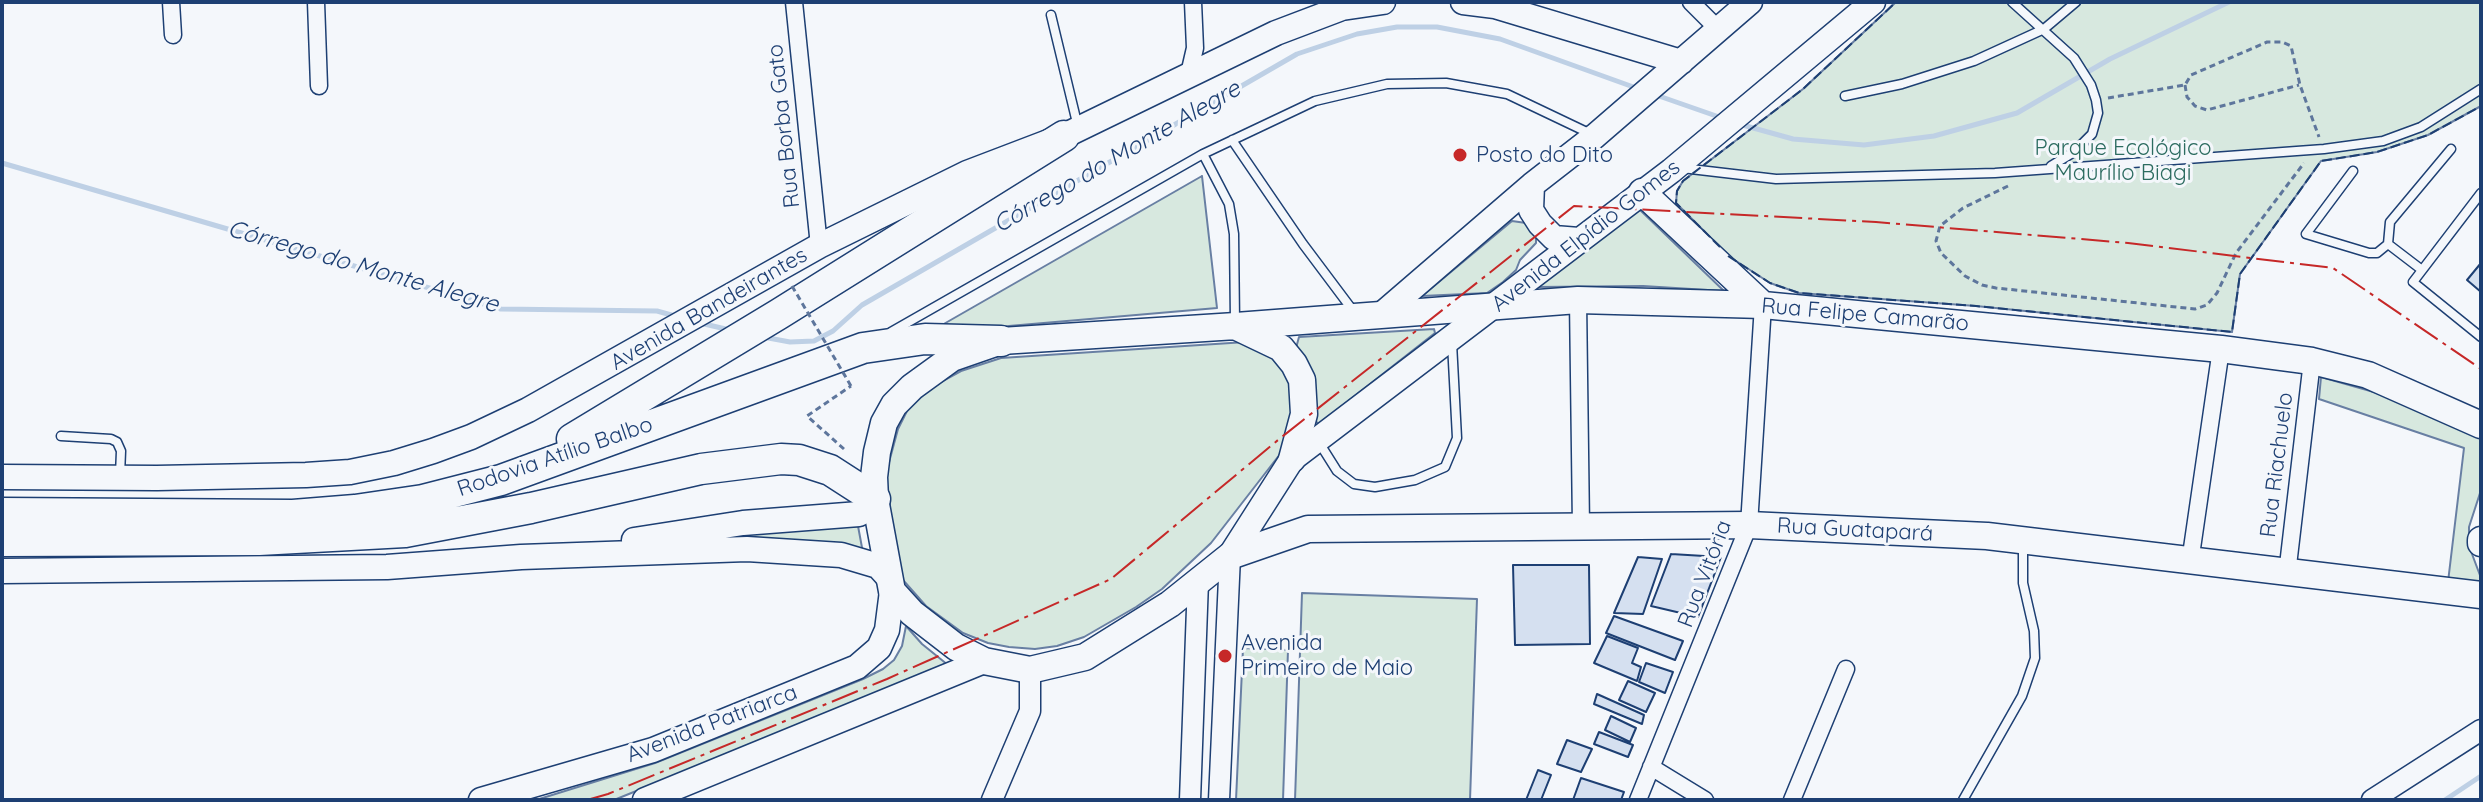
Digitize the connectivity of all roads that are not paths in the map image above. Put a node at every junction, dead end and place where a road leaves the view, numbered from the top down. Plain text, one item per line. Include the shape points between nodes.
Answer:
1 (171, 2) edge
2 (316, 2) edge
3 (794, 2) edge
4 (1193, 2) edge
5 (1383, 2) edge
6 (1463, 2) edge
7 (1691, 2) edge
8 (1750, 2) edge
9 (1841, 2) edge
10 (1873, 2) edge
11 (2012, 2) edge
12 (2076, 2) edge
13 (1051, 15) dead end
14 (1843, 28) junction
15 (2044, 29) junction
16 (1719, 30) junction
17 (173, 35) dead end
18 (1681, 62) junction
19 (1189, 74) junction
20 (319, 86) dead end
21 (2481, 89) edge
22 (1845, 96) dead end
23 (1072, 132) junction
24 (1595, 136) junction
25 (1232, 140) junction
26 (2451, 149) dead end
27 (1203, 154) junction
28 (1675, 167) junction
29 (2046, 168) junction
30 (2353, 171) dead end
31 (1532, 185) junction
32 (1642, 192) junction
33 (2481, 193) edge
34 (1579, 240) junction
35 (2388, 244) junction
36 (819, 246) junction
37 (2422, 270) junction
38 (1578, 300) junction
39 (1763, 305) junction
40 (1496, 306) junction
41 (1369, 316) junction
42 (1236, 326) junction
43 (2481, 337) edge
44 (1451, 339) junction
45 (1001, 341) junction
46 (863, 348) junction
47 (2221, 349) junction
48 (2312, 361) junction
49 (2480, 425) edge
50 (61, 436) dead end
51 (1317, 439) junction
52 (1292, 459) junction
53 (2, 477) edge
54 (120, 478) junction
55 (501, 480) junction
56 (875, 488) junction
57 (2, 513) edge
58 (1749, 525) junction
59 (1581, 527) junction
60 (2023, 540) junction
61 (2, 541) edge
62 (1230, 556) junction
63 (521, 557) junction
64 (2190, 562) junction
65 (2, 571) edge
66 (2287, 574) junction
67 (1198, 581) junction
68 (890, 584) junction
69 (2481, 595) edge
70 (984, 661) junction
71 (1846, 669) dead end
72 (1030, 670) junction
73 (2481, 730) edge
74 (1651, 767) junction
75 (481, 800) edge
76 (645, 800) edge
77 (992, 800) edge
78 (1190, 800) edge
79 (1219, 800) edge
80 (1638, 800) edge
81 (1705, 800) edge
82 (1792, 800) edge
83 (1963, 800) edge
84 (2372, 800) edge

1 - 17 street
2 - 20 street
3 - 36 street, Rua Borba Gato
4 - 19 street via 1195,48
5 - 19 main road, Avenida Bandeirantes via 1328,13
6 - 18 main road via 1495,6
7 - 16 street
8 - 16 main road
9 - 14 main road
10 - 14 main road, Avenida Elpídio Gomes
11 - 15 lane
12 - 15 lane
13 - 23 lane
14 - 28 main road, Avenida Elpídio Gomes
15 - 22 lane via 1974,61
15 - 29 lane via 2074,58 2091,85 2098,113 2092,134
16 - 18 main road
18 - 24 main road
19 - 23 main road, Avenida Bandeirantes
21 - 29 lane via 2421,127 2383,141
23 - 36 main road, Avenida Bandeirantes via 967,173
23 - 55 highway
24 - 25 lane via 1507,94 1446,83 1387,84 1315,101
24 - 31 main road
25 - 27 lane
25 - 41 lane via 1303,244
26 - 35 lane via 2390,222
27 - 42 lane via 1229,204
27 - 46 lane
28 - 29 lane via 1776,179
28 - 32 main road, Avenida Elpídio Gomes
30 - 35 lane via 2306,234 2369,253
31 - 34 main road via 1531,210 1540,224 1554,238
31 - 41 main road
32 - 34 main road, Avenida Elpídio Gomes
32 - 39 main road
33 - 37 lane
34 - 40 main road, Avenida Elpídio Gomes
35 - 37 lane
36 - 54 main road, Avenida Bandeirantes via 528,410 471,437 394,463 306,475
37 - 43 lane via 2413,282
38 - 39 main road, Rua Felipe Camarão
38 - 40 main road, Rua Felipe Camarão
38 - 59 street
39 - 47 main road, Rua Felipe Camarão
39 - 58 street, Rua Vitória
40 - 41 main road, Rua Felipe Camarão
40 - 44 main road, Avenida Elpídio Gomes
41 - 42 main road, Rua Felipe Camarão
42 - 45 main road
42 - 52 main road via 1281,348 1302,380 1304,414
44 - 51 main road, Avenida Elpídio Gomes
44 - 51 lane via 1457,438 1445,467 1415,480 1375,487 1354,484 1337,471
45 - 46 highway, Rodovia Atílio Balbo via 925,339
45 - 56 main road via 952,358 894,405 877,452
46 - 55 highway, Rodovia Atílio Balbo
47 - 48 main road, Rua Felipe Camarão
47 - 64 street
48 - 49 main road, Rua Felipe Camarão via 2368,375
48 - 66 street, Rua Riachuelo
50 - 54 lane via 117,442
51 - 52 main road, Avenida Elpídio Gomes
52 - 62 main road
53 - 54 main road, Avenida Bandeirantes
55 - 57 highway, Rodovia Atílio Balbo via 423,500 293,515
56 - 61 highway, Rodovia Atílio Balbo via 799,460 781,459 701,469 405,532 259,540
56 - 63 main road via 868,508 859,514 743,523
56 - 68 main road
58 - 59 main road, Rua Guatapará
58 - 60 main road, Rua Guatapará
58 - 74 street, Rua Vitória
59 - 62 main road, Rua Guatapará via 1308,529
60 - 64 main road, Rua Guatapará
60 - 83 lane via 2023,583 2035,658 2022,696
62 - 67 main road
62 - 79 street
63 - 65 main road via 387,567
63 - 68 main road via 747,549 841,555 878,566
64 - 66 main road, Rua Guatapará
66 - 69 main road, Rua Guatapará
67 - 72 main road via 1085,657
67 - 78 street
68 - 70 main road via 912,613
68 - 75 main road, Avenida Patriarca via 887,630 879,648 857,667 653,750
70 - 72 main road
70 - 76 main road, Avenida Patriarca
71 - 82 street
72 - 77 street via 1030,711
73 - 84 street
74 - 80 street, Rua Vitória
74 - 81 street

